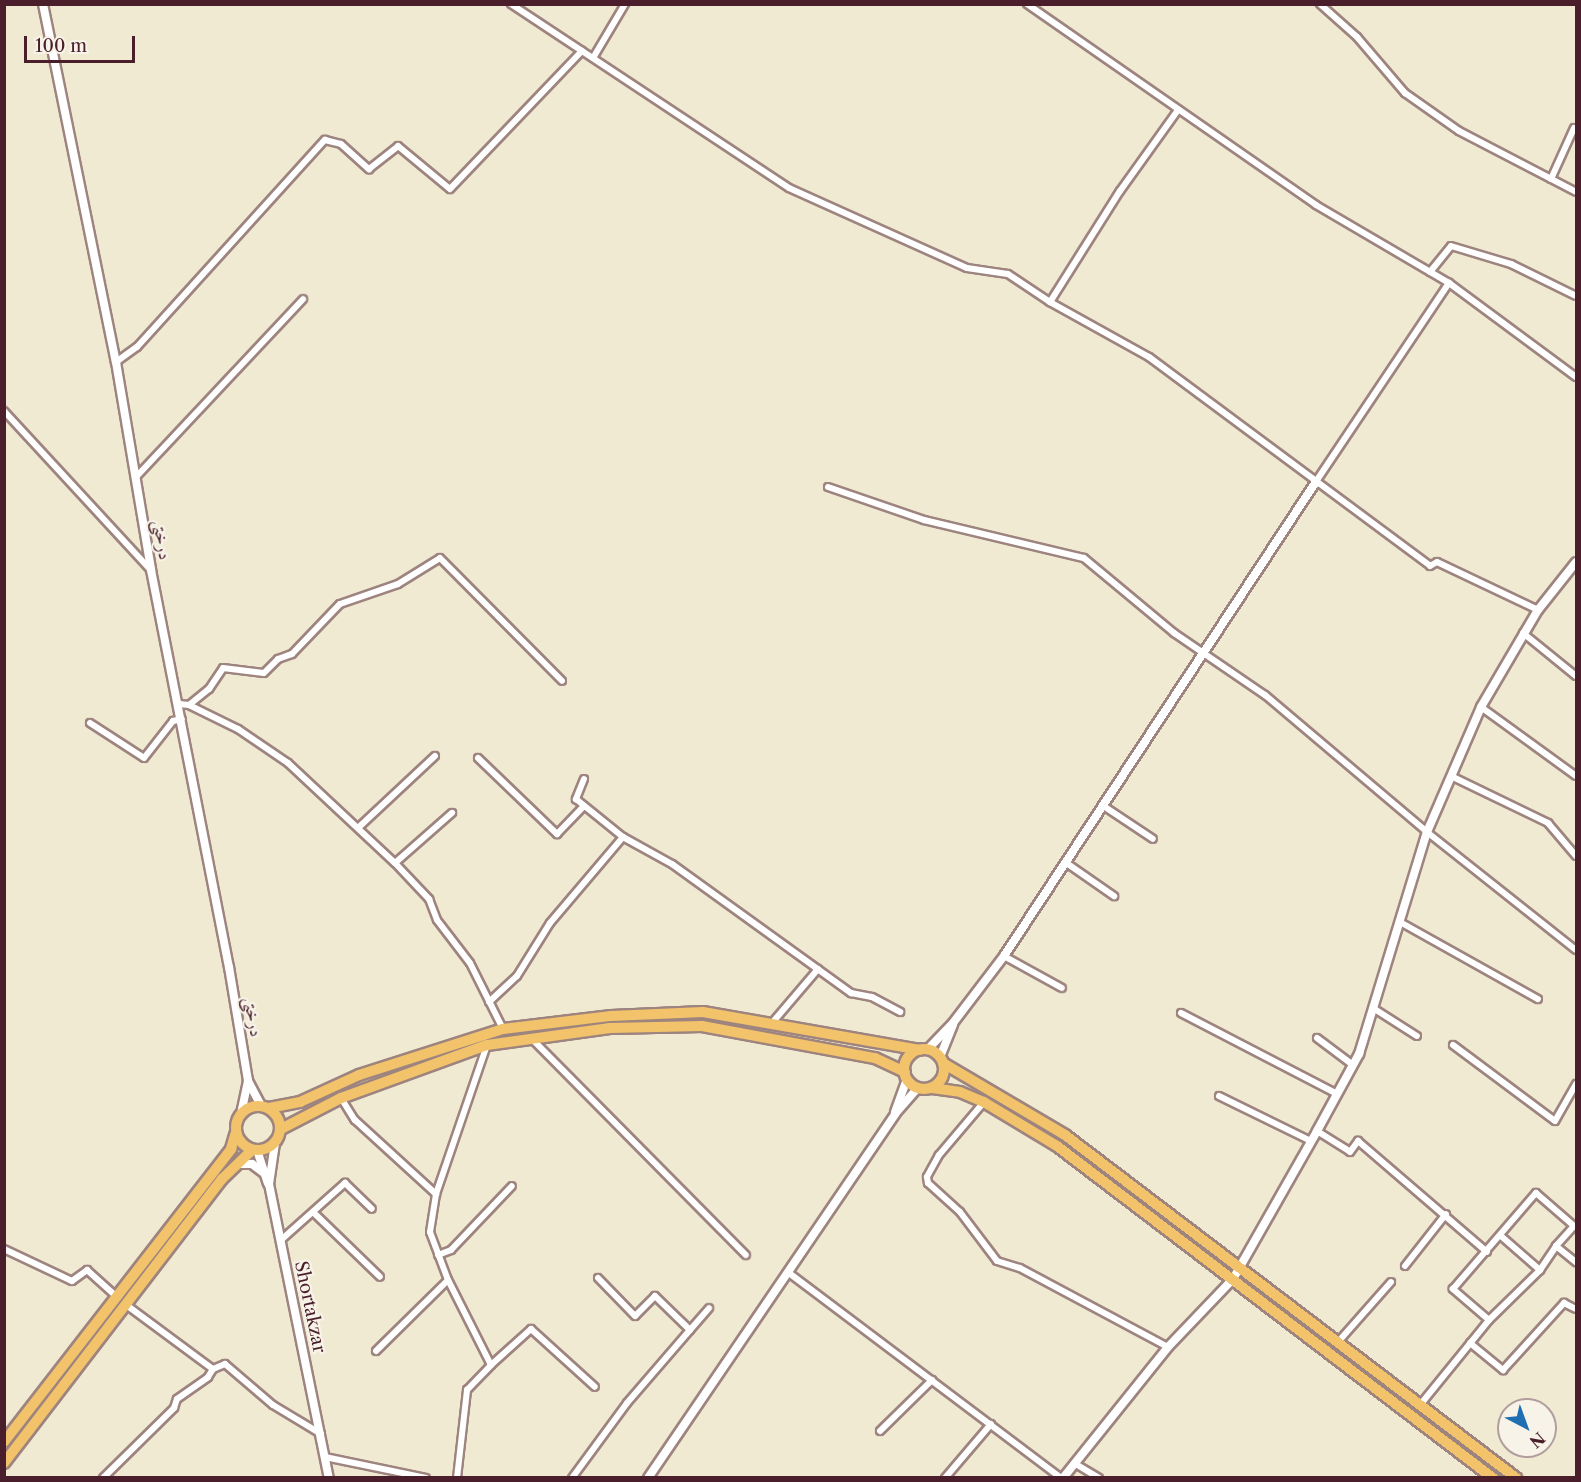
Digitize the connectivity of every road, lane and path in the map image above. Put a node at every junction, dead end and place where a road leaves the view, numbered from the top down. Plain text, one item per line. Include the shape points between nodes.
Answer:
1 (43, 4) edge
2 (511, 4) edge
3 (625, 4) edge
4 (1027, 4) edge
5 (1320, 4) edge
6 (582, 51) junction
7 (592, 58) junction
8 (1178, 110) junction
9 (1574, 128) dead end
10 (1551, 179) junction
11 (1576, 192) edge
12 (1430, 272) junction
13 (1449, 283) junction
14 (1576, 296) edge
15 (303, 299) dead end
16 (1050, 302) junction
17 (116, 362) junction
18 (1576, 377) edge
19 (4, 411) edge
20 (136, 477) junction
21 (1315, 483) junction
22 (828, 487) dead end
23 (1576, 562) edge
24 (151, 570) junction
25 (1538, 610) junction
26 (1522, 633) junction
27 (1203, 652) junction
28 (1576, 676) edge
29 (562, 681) dead end
30 (179, 704) junction
31 (189, 705) junction
32 (1481, 707) junction
33 (182, 719) junction
34 (90, 723) dead end
35 (435, 756) dead end
36 (478, 758) dead end
37 (1576, 776) edge
38 (1453, 777) junction
39 (584, 778) dead end
40 (1102, 805) junction
41 (584, 806) junction
42 (452, 813) dead end
43 (359, 827) junction
44 (1427, 832) junction
45 (623, 837) junction
46 (1153, 839) dead end
47 (1576, 856) edge
48 (1065, 862) junction
49 (395, 863) junction
50 (1114, 896) dead end
51 (1400, 922) junction
52 (1576, 950) edge
53 (1004, 956) junction
54 (818, 969) junction
55 (1062, 988) dead end
56 (1538, 999) dead end
57 (489, 1002) junction
58 (1373, 1008) junction
59 (900, 1012) dead end
60 (1181, 1013) dead end
61 (772, 1023) junction
62 (953, 1023) junction
63 (503, 1029) junction
64 (1417, 1036) dead end
65 (1317, 1038) dead end
66 (532, 1039) junction
67 (487, 1045) junction
68 (1453, 1045) dead end
69 (924, 1050) junction
70 (942, 1060) junction
71 (1353, 1065) junction
72 (906, 1076) junction
73 (248, 1081) junction
74 (1576, 1084) edge
75 (918, 1088) junction
76 (932, 1088) junction
77 (1337, 1094) junction
78 (1219, 1096) dead end
79 (341, 1098) junction
80 (984, 1102) junction
81 (265, 1107) junction
82 (895, 1113) junction
83 (241, 1114) junction
84 (281, 1129) junction
85 (1317, 1131) junction
86 (235, 1134) junction
87 (1311, 1141) junction
88 (275, 1143) junction
89 (254, 1150) junction
90 (238, 1164) junction
91 (265, 1174) junction
92 (269, 1184) junction
93 (512, 1186) dead end
94 (436, 1194) junction
95 (372, 1209) dead end
96 (313, 1212) junction
97 (1446, 1214) junction
98 (1575, 1224) edge
99 (1501, 1236) junction
100 (281, 1240) junction
101 (1556, 1246) junction
102 (4, 1249) edge
103 (1487, 1252) junction
104 (746, 1255) dead end
105 (438, 1256) junction
106 (1576, 1262) edge
107 (1405, 1266) dead end
108 (1240, 1267) junction
109 (1540, 1270) junction
110 (789, 1273) junction
111 (380, 1277) dead end
112 (598, 1278) dead end
113 (1233, 1279) junction
114 (447, 1280) junction
115 (1391, 1282) dead end
116 (117, 1296) junction
117 (126, 1305) junction
118 (709, 1308) dead end
119 (1576, 1309) edge
120 (1489, 1320) junction
121 (690, 1330) junction
122 (1338, 1342) junction
123 (1470, 1343) junction
124 (1168, 1347) junction
125 (376, 1351) dead end
126 (491, 1365) junction
127 (213, 1369) junction
128 (932, 1380) junction
129 (595, 1387) dead end
130 (1420, 1405) junction
131 (991, 1425) junction
132 (880, 1431) dead end
133 (321, 1435) junction
134 (4, 1442) edge
135 (325, 1457) junction
136 (4, 1462) edge
137 (1074, 1463) junction
138 (104, 1478) edge
139 (329, 1478) edge
140 (426, 1478) edge
141 (457, 1478) edge
142 (572, 1478) edge
143 (648, 1478) edge
144 (945, 1478) edge
145 (1062, 1478) edge
146 (1099, 1478) edge
147 (1493, 1478) edge
148 (1516, 1478) edge

1 - 17 street, درختی
2 - 6 street
3 - 7 street
4 - 8 street
5 - 10 street via 1358,37 1405,93 1459,131
6 - 7 street
6 - 17 street via 450,189 398,146 369,169 341,144 325,140 137,347
7 - 16 street via 789,188 967,267 1008,274
8 - 12 street via 1316,205
8 - 16 street via 1120,191
9 - 10 street
10 - 11 street
12 - 13 street
12 - 14 street via 1451,246 1510,264
13 - 18 street
13 - 21 street
15 - 20 street
16 - 21 street via 1149,357
17 - 20 street, درختی
19 - 24 street
20 - 24 street, درختی
21 - 25 street via 1430,566 1437,562
21 - 27 street
22 - 27 street via 924,520 1084,558 1174,633
23 - 25 street
24 - 30 street, درختی
25 - 26 street
26 - 28 street
26 - 32 street
27 - 40 street
27 - 44 street via 1265,695
29 - 31 street via 440,558 398,584 340,604 292,654 278,659 264,673 223,668 209,689
30 - 31 street
30 - 33 street, درختی
31 - 43 street via 238,729 288,763
32 - 37 street
32 - 38 street
33 - 34 street via 173,721 144,758
33 - 73 street, درختی
35 - 43 street
36 - 41 street via 557,834
38 - 44 street
38 - 47 street via 1548,823
39 - 41 street via 576,797
40 - 46 street
40 - 48 street
41 - 45 street
42 - 49 street
43 - 49 street
44 - 51 street
44 - 52 street
45 - 54 street via 672,864
45 - 57 street via 550,923 517,976
48 - 50 street
48 - 53 street
49 - 57 street via 429,899 437,920 470,963
51 - 56 street
51 - 58 street
53 - 55 street
53 - 62 street
54 - 59 street via 851,993 872,997
54 - 61 street
57 - 63 street
58 - 64 street
58 - 71 street
60 - 77 street
61 - 63 highway via 703,1012 611,1016
61 - 69 highway via 872,1044
62 - 69 street
62 - 70 street
63 - 81 highway via 359,1075 300,1102
65 - 71 street
66 - 67 highway
66 - 72 highway via 610,1028 702,1026 875,1058
66 - 104 street
67 - 79 highway
67 - 94 street
68 - 74 street via 1555,1121
69 - 70 highway
69 - 72 highway via 908,1058
70 - 76 highway via 942,1077
70 - 108 highway via 1065,1135
71 - 77 street
72 - 75 highway
72 - 82 street
73 - 81 street
73 - 83 street
75 - 76 highway
75 - 82 street
76 - 80 highway via 960,1092
77 - 85 street
78 - 87 street
79 - 84 highway
79 - 94 street via 361,1126
80 - 113 highway via 1057,1146
80 - 124 street via 935,1161 928,1183 960,1212 997,1261 1020,1268
81 - 83 highway
81 - 84 highway
82 - 110 street
83 - 86 highway
84 - 88 highway
85 - 87 street
85 - 97 street via 1350,1152 1358,1141
86 - 89 highway
86 - 116 highway via 231,1149
87 - 108 street
88 - 89 highway
88 - 92 street, Shortakzar
89 - 90 highway
89 - 91 street
90 - 91 street via 252,1164
90 - 117 highway via 222,1179
91 - 92 street
92 - 100 street, Shortakzar
93 - 105 street via 451,1250
94 - 105 street via 430,1232
95 - 96 street via 345,1183
96 - 100 street
96 - 111 street
97 - 103 street
97 - 107 street
98 - 99 street via 1536,1193
98 - 101 street
99 - 103 street
99 - 109 street
100 - 133 street, Shortakzar
101 - 106 street
101 - 109 street
102 - 116 street via 72,1281 87,1270
103 - 120 street via 1453,1289
105 - 114 street
108 - 113 street
108 - 122 highway
109 - 120 street
110 - 128 street
110 - 143 street
112 - 121 street via 635,1316 655,1296
113 - 124 street
113 - 147 highway
114 - 125 street
114 - 126 street
115 - 122 street
116 - 117 street
116 - 134 highway
117 - 127 street
117 - 136 highway
118 - 121 street
119 - 123 street via 1564,1303 1503,1370
120 - 123 street
121 - 142 street via 627,1403
122 - 130 highway
123 - 130 street
124 - 137 street
126 - 129 street via 531,1329
126 - 141 street via 466,1389
127 - 133 street via 225,1364 273,1405
127 - 138 street via 177,1399 174,1408
128 - 131 street
128 - 132 street
130 - 148 highway
131 - 144 street
131 - 145 street
133 - 135 street, Shortakzar
135 - 139 street, Shortakzar
135 - 140 street
137 - 145 street
137 - 146 street

